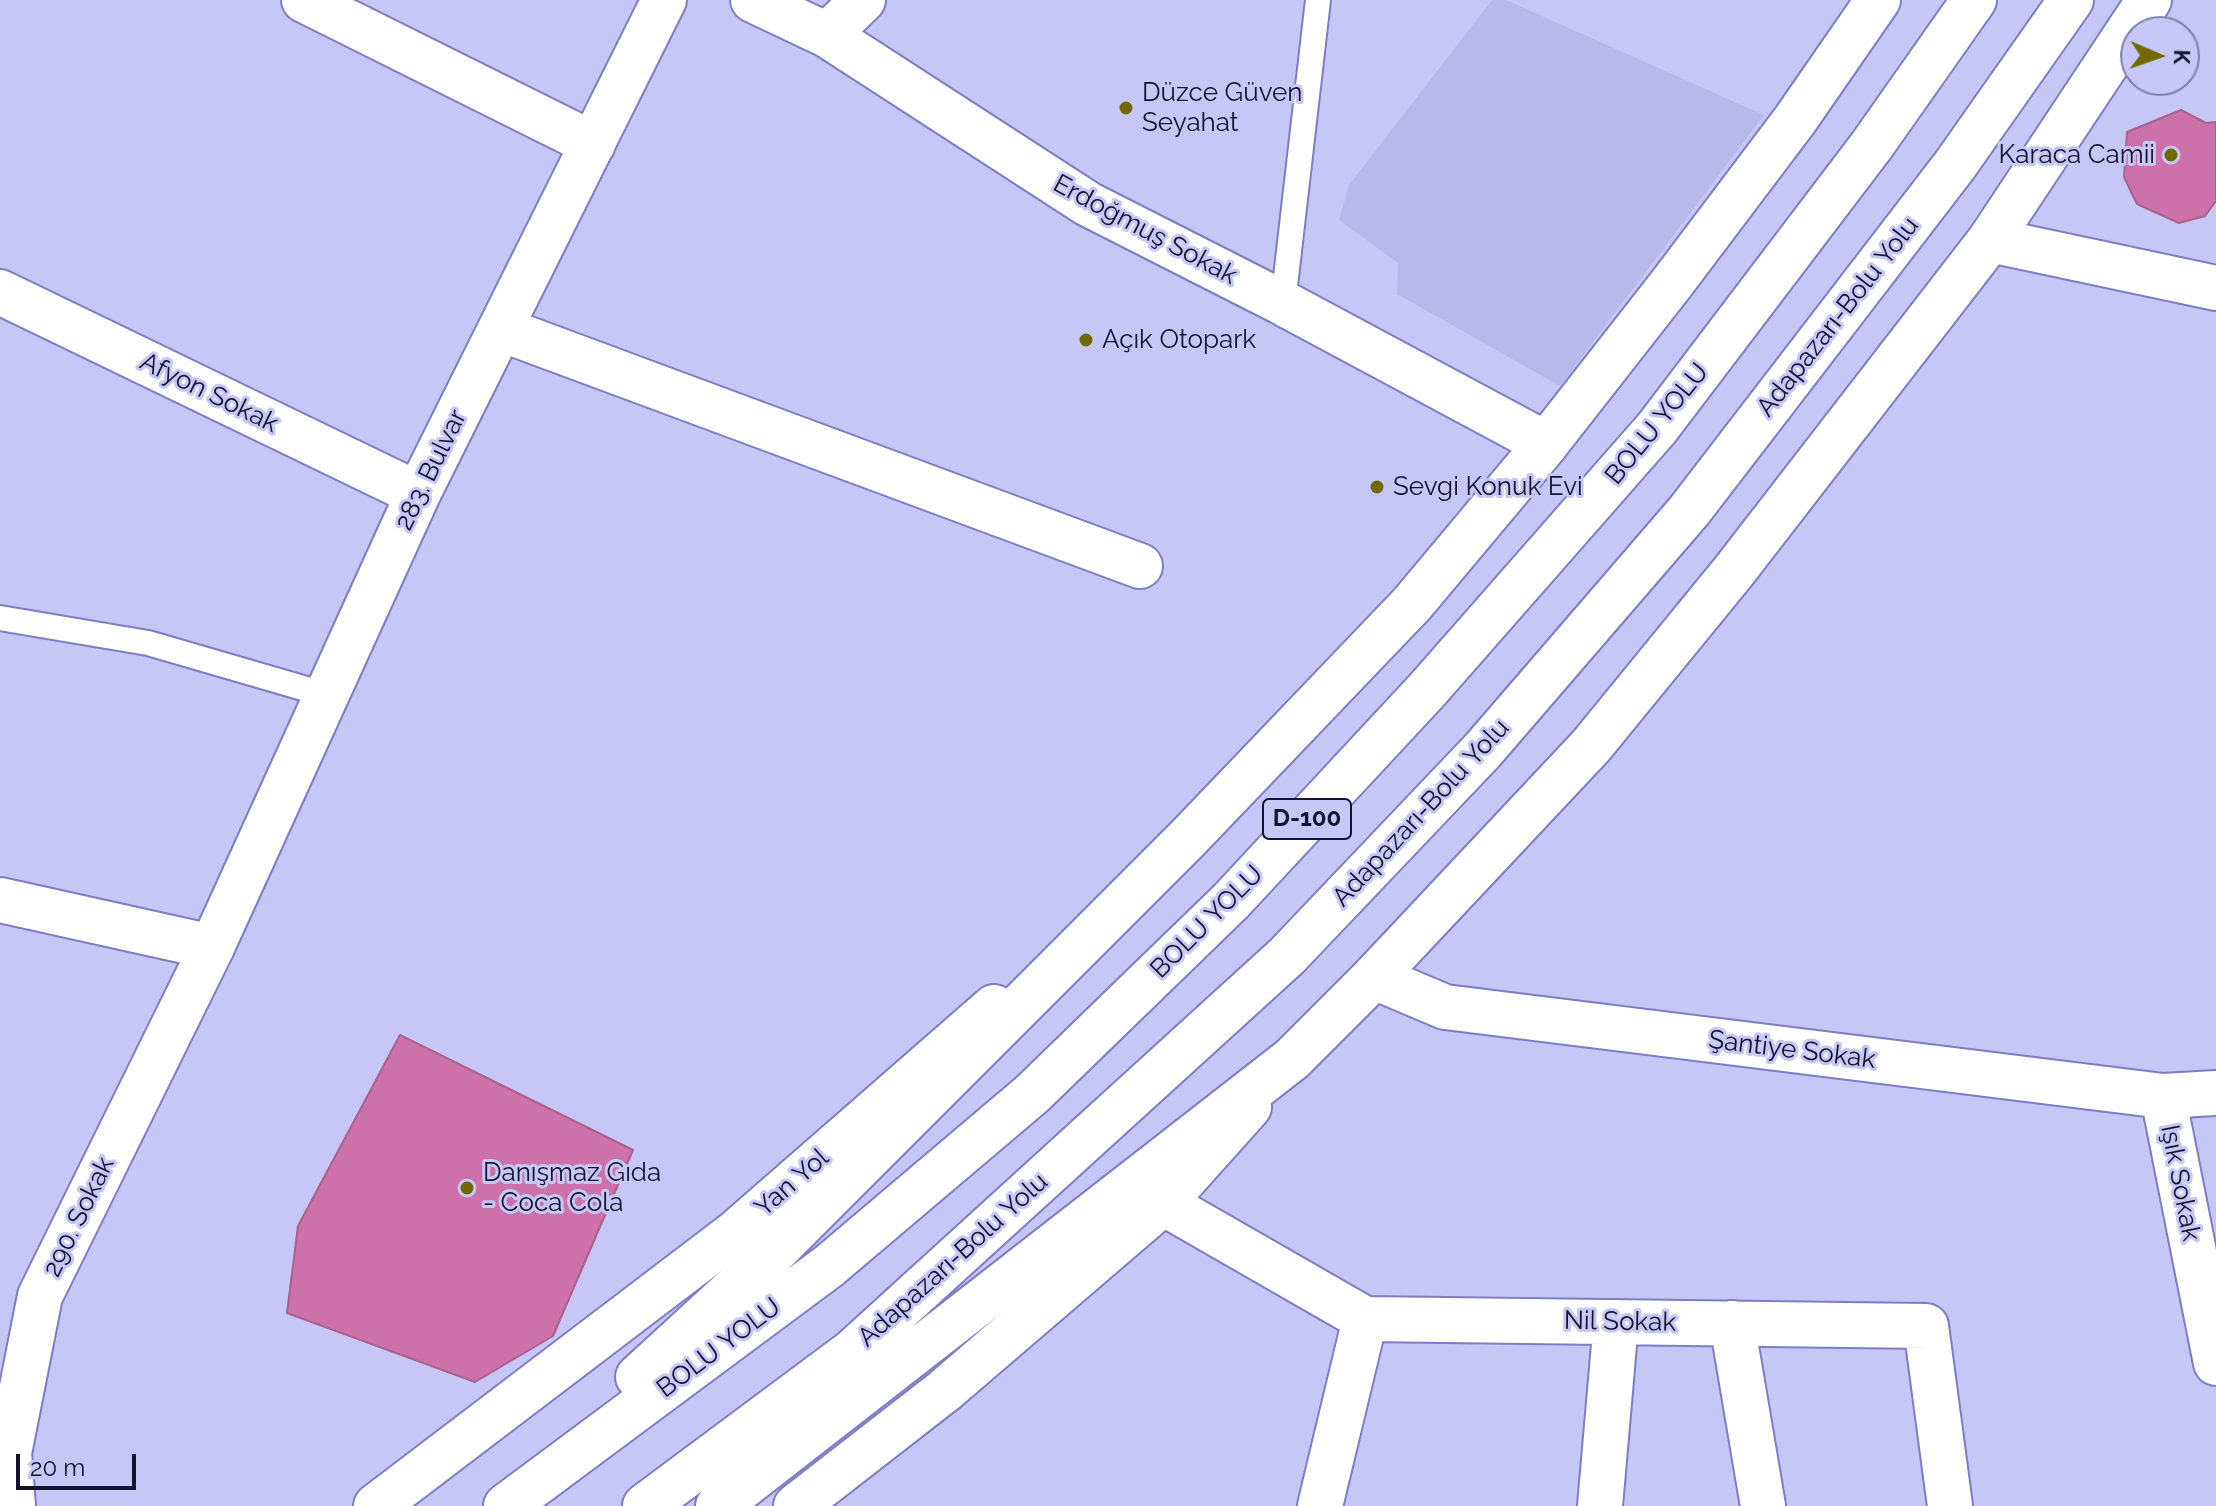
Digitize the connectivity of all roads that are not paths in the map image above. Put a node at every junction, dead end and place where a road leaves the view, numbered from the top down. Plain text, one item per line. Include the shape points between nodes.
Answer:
1 (304, 0) edge
2 (664, 0) edge
3 (753, 0) edge
4 (863, 0) edge
5 (1318, 0) edge
6 (1878, 0) edge
7 (1974, 0) edge
8 (2071, 0) edge
9 (2149, 0) edge
10 (827, 35) junction
11 (593, 144) junction
12 (1990, 240) junction
13 (2216, 288) edge
14 (0, 292) edge
15 (1283, 303) junction
16 (501, 329) junction
17 (1546, 444) junction
18 (418, 494) junction
19 (1140, 566) dead end
20 (0, 618) edge
21 (327, 695) junction
22 (1189, 837) junction
23 (0, 900) edge
24 (212, 947) junction
25 (1374, 977) junction
26 (1292, 1059) junction
27 (2216, 1093) edge
28 (2163, 1096) junction
29 (1163, 1203) junction
30 (1365, 1319) junction
31 (1616, 1322) junction
32 (1732, 1323) junction
33 (2216, 1363) edge
34 (13, 1506) edge
35 (376, 1506) edge
36 (497, 1506) edge
37 (506, 1506) edge
38 (645, 1506) edge
39 (718, 1506) edge
40 (796, 1506) edge
41 (1320, 1506) edge
42 (1600, 1506) edge
43 (1763, 1506) edge
44 (1950, 1506) edge

1 - 11 main road
2 - 11 main road, 283. Bulvar
3 - 10 main road, Erdoğmuş Sokak
4 - 10 main road
5 - 15 lane
6 - 17 main road via 1795,120
7 - 37 main road, BOLU YOLU / D-100 via 1872,145 1657,428 1428,689 1231,901 1032,1094 829,1266
8 - 38 main road, Adapazarı-Bolu Yolu / D-100 via 1955,165 1689,511 1483,750 1287,956 863,1342
9 - 12 main road
10 - 15 main road, Erdoğmuş Sokak via 1088,204
11 - 16 main road, 283. Bulvar
12 - 13 main road
12 - 25 main road via 1591,746
14 - 18 main road, Afyon Sokak
15 - 17 main road, Erdoğmuş Sokak
16 - 18 main road, 283. Bulvar
16 - 19 main road
17 - 22 main road via 1412,604
18 - 21 main road, 283. Bulvar
20 - 21 lane via 148,643
21 - 24 main road, 283. Bulvar
22 - 35 main road, Yan Yol via 735,1233
22 - 36 main road via 771,1255
23 - 24 main road
24 - 34 main road, 290. Sokak via 40,1296 9,1453
25 - 26 main road
25 - 28 main road, Şantiye Sokak via 1445,1007
26 - 29 main road
26 - 39 main road
27 - 28 main road, Şantiye Sokak
28 - 33 main road, Işık Sokak
29 - 30 main road, Nil Sokak
29 - 40 main road via 944,1391
30 - 31 main road, Nil Sokak
30 - 41 main road
31 - 32 main road, Nil Sokak
31 - 42 main road
32 - 43 main road
32 - 44 main road, Nil Sokak via 1926,1326

